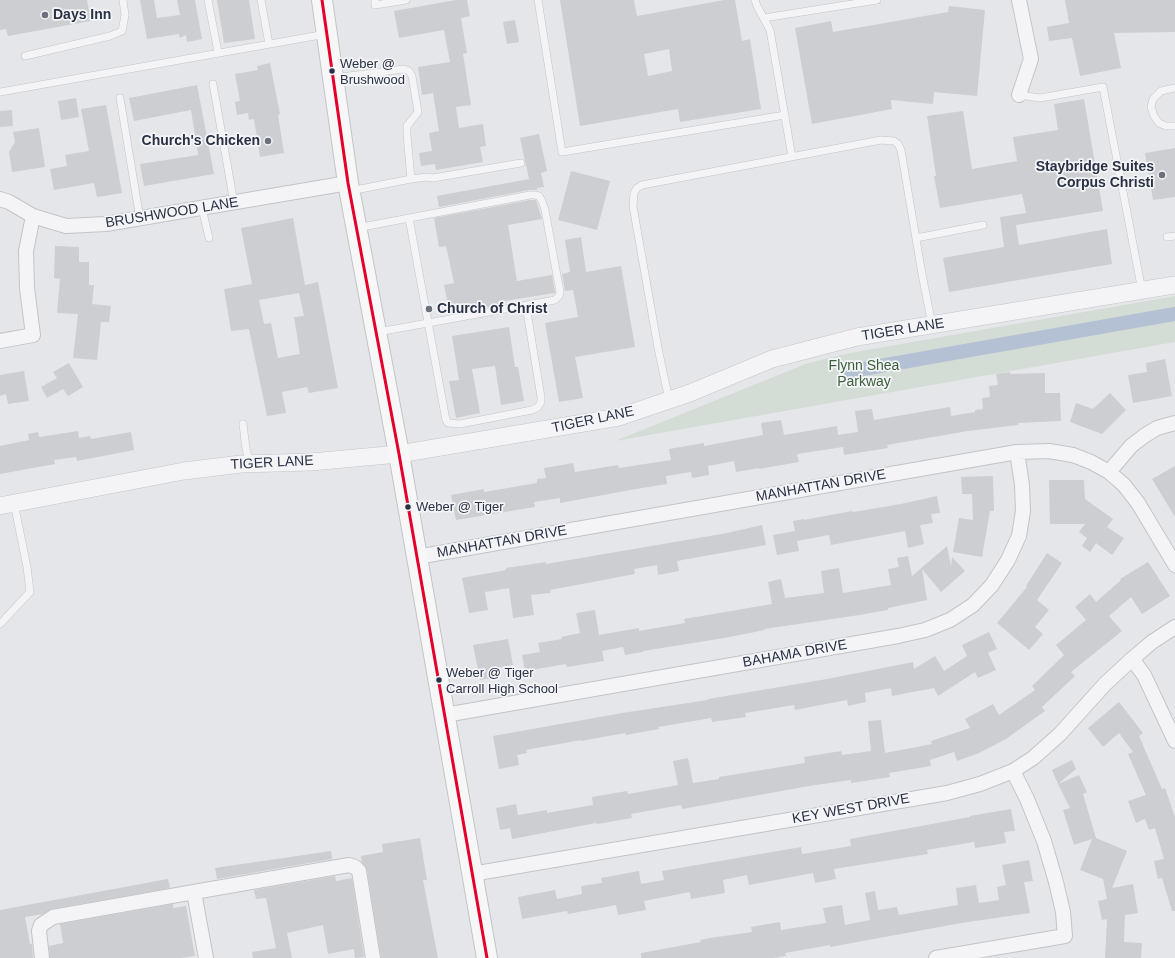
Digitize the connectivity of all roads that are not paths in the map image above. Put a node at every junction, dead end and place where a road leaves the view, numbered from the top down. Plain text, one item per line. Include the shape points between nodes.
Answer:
1 (123, 0) edge
2 (208, 0) edge
3 (261, 0) edge
4 (322, 0) edge
5 (375, 0) edge
6 (406, 0) edge
7 (538, 0) edge
8 (755, 0) edge
9 (877, 0) edge
10 (1019, 0) edge
11 (764, 18) junction
12 (327, 34) junction
13 (269, 44) junction
14 (218, 52) junction
15 (25, 56) dead end
16 (333, 78) junction
17 (213, 84) dead end
18 (1175, 88) edge
19 (0, 92) edge
20 (1019, 95) joint
21 (120, 98) dead end
22 (785, 115) junction
23 (1175, 126) edge
24 (792, 157) junction
25 (521, 163) dead end
26 (411, 179) junction
27 (349, 187) junction
28 (0, 199) edge
29 (234, 203) junction
30 (202, 208) junction
31 (33, 216) junction
32 (409, 218) junction
33 (140, 219) junction
34 (983, 225) dead end
35 (357, 228) junction
36 (1175, 236) edge
37 (1167, 237) dead end
38 (209, 238) dead end
39 (916, 238) junction
40 (1175, 285) edge
41 (1142, 291) junction
42 (526, 306) junction
43 (429, 323) junction
44 (932, 325) junction
45 (376, 332) junction
46 (0, 341) edge
47 (669, 400) junction
48 (1175, 423) edge
49 (243, 424) dead end
50 (1017, 452) junction
51 (399, 454) junction
52 (250, 463) junction
53 (1110, 472) junction
54 (7, 505) edge
55 (417, 557) junction
56 (1175, 565) edge
57 (0, 624) edge
58 (1175, 627) edge
59 (1132, 659) junction
60 (445, 715) junction
61 (1175, 741) edge
62 (1014, 771) junction
63 (472, 874) junction
64 (194, 892) junction
65 (42, 958) edge
66 (206, 958) edge
67 (373, 958) edge
68 (487, 958) edge
69 (936, 958) edge

1 - 15 lane via 125,15 122,31
2 - 14 lane
3 - 13 lane
4 - 12 main road
5 - 6 lane via 375,5
7 - 22 lane via 562,152
8 - 11 lane
9 - 11 lane
10 - 20 street via 1031,59
11 - 22 lane via 770,30
12 - 13 lane
12 - 16 main road
13 - 14 lane
14 - 19 lane
16 - 26 lane via 404,69 409,71 418,112 407,126
16 - 27 main road
17 - 29 lane
18 - 23 lane via 1161,91 1153,99 1151,107 1159,123
20 - 41 lane via 1040,98 1103,87
21 - 33 lane
22 - 24 lane
24 - 39 lane via 881,140 894,140 902,150
24 - 47 lane via 648,184 637,188 634,193 633,206
25 - 26 lane via 433,178
26 - 27 lane
27 - 29 street, BRUSHWOOD LANE
27 - 35 main road
28 - 31 street, BRUSHWOOD LANE
29 - 30 street, BRUSHWOOD LANE
30 - 33 street, BRUSHWOOD LANE
30 - 38 lane
31 - 33 street, BRUSHWOOD LANE via 66,226
31 - 46 street via 26,251 27,288 33,335
32 - 35 lane
32 - 42 lane via 530,195 539,196 560,292 555,300
32 - 43 lane
34 - 39 lane
35 - 45 main road
36 - 37 lane
39 - 44 lane
40 - 41 street, TIGER LANE
41 - 44 street, TIGER LANE
42 - 43 lane
42 - 43 lane via 541,402 536,409 460,424 452,424 446,420
43 - 45 lane
44 - 47 street, TIGER LANE via 857,337 772,359
45 - 51 main road
47 - 51 street, TIGER LANE via 618,417
48 - 53 street via 1157,428 1144,436 1131,446
49 - 52 lane
50 - 53 street, MANHATTAN DRIVE via 1050,451 1073,455
50 - 55 street, MANHATTAN DRIVE
50 - 60 street, BAHAMA DRIVE via 1023,511 1019,536 992,585 973,604 950,620 926,630 898,636
51 - 52 street, TIGER LANE via 311,462
51 - 55 main road
52 - 54 street, TIGER LANE via 184,471
53 - 56 street, MANHATTAN DRIVE via 1138,503
54 - 57 lane via 27,567 30,592
55 - 60 main road
58 - 59 street, KEY WEST DRIVE
59 - 61 street via 1144,676
59 - 62 street, KEY WEST DRIVE via 1105,684 1060,734
60 - 63 main road
62 - 63 street, KEY WEST DRIVE via 947,793
62 - 69 street via 1046,848 1063,912 1066,936
63 - 68 main road
64 - 65 street via 53,917 41,925 39,931
64 - 66 street
64 - 67 street via 353,866 359,871

